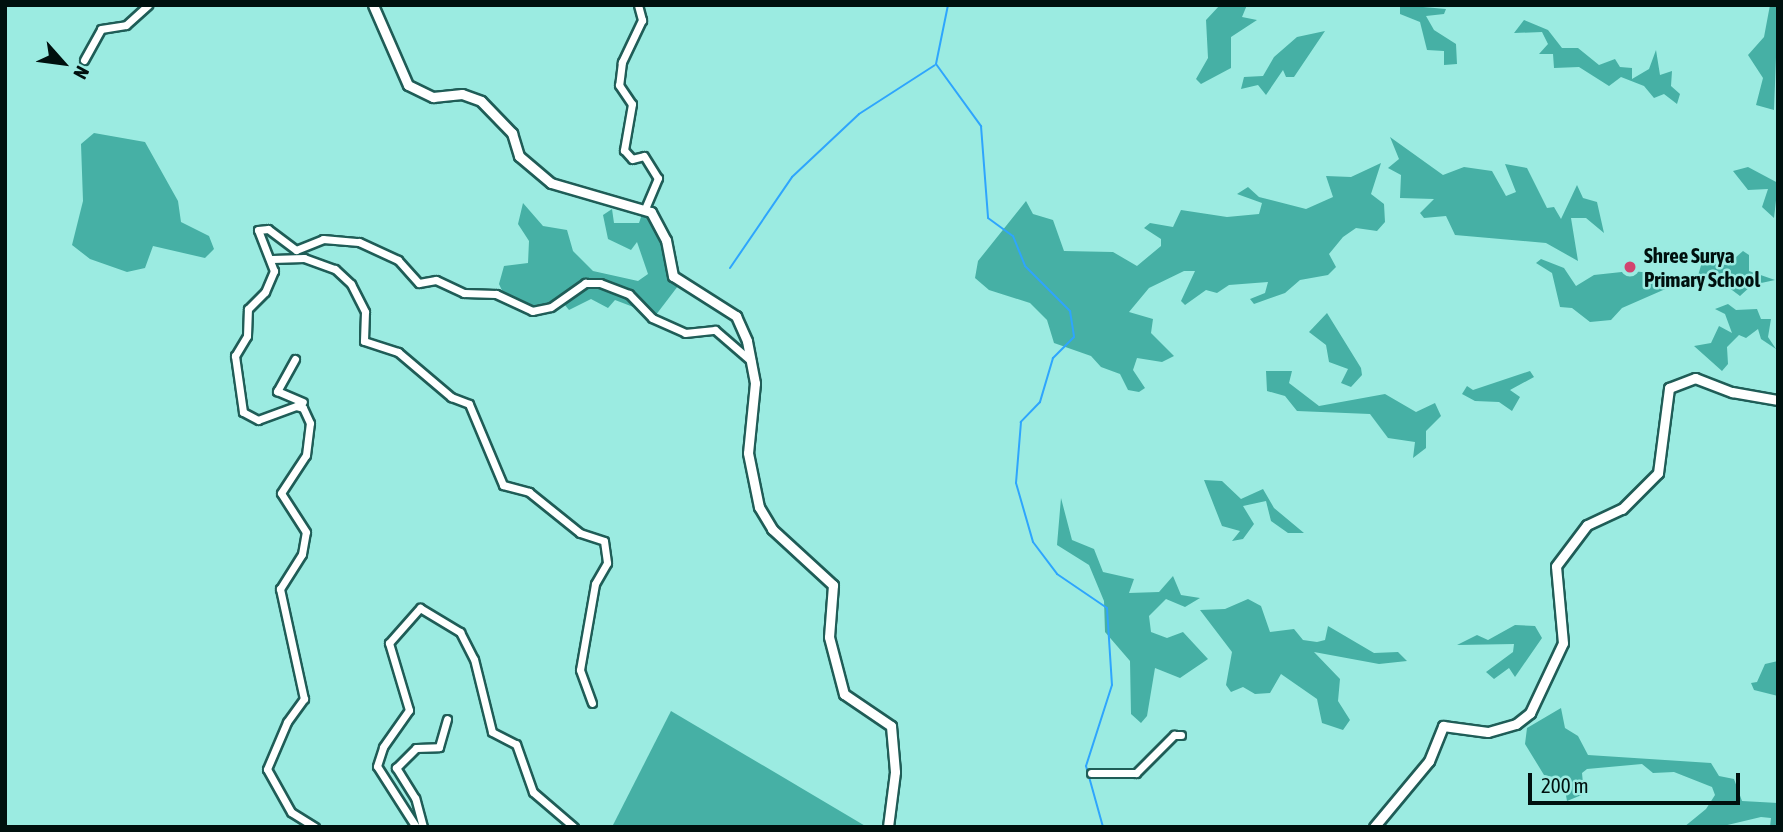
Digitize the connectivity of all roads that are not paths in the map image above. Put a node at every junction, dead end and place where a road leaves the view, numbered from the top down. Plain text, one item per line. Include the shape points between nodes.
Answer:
1 (148, 5) edge
2 (373, 5) edge
3 (638, 5) edge
4 (84, 60) dead end
5 (645, 209) junction
6 (272, 259) junction
7 (295, 359) dead end
8 (751, 361) junction
9 (1778, 400) edge
10 (303, 402) dead end
11 (592, 703) dead end
12 (447, 719) dead end
13 (1181, 736) dead end
14 (1091, 773) dead end
15 (315, 827) edge
16 (416, 827) edge
17 (423, 827) edge
18 (574, 827) edge
19 (888, 827) edge
20 (1374, 827) edge

1 - 4 street via 126,25 101,29
2 - 5 main road via 408,85 433,97 462,94 481,102 512,133 519,156 551,183
3 - 5 street via 642,20 622,62 619,85 632,104 624,150 632,159 644,156 658,178
5 - 8 main road via 666,240 673,276 729,309
6 - 8 street via 259,241 263,227 296,250 323,239 359,242 398,260 419,283 436,280 464,293 496,294 532,311 551,307 584,284 600,283 629,294 658,322 685,333 715,330
6 - 11 street via 304,258 335,270 351,284 365,312 364,341 398,352 451,397 469,404 503,485 529,492 580,533 604,541 607,564 595,584 580,670
6 - 15 street via 271,280 248,309 247,336 233,370 246,416 258,420 296,406 303,408 310,423 306,454 281,493 306,532 302,554 281,589 304,699 267,764 291,812
7 - 10 street via 277,391
8 - 19 main road via 756,409 748,453 759,507 811,570 833,585 829,637 844,694 891,726 895,761
9 - 20 main road via 1732,392 1695,378 1669,388 1658,473 1622,509 1587,525 1556,566 1563,643 1530,713 1503,730 1450,725 1437,730 1430,761
12 - 17 street via 439,747 416,748 396,768 415,798
13 - 14 street via 1136,773
16 - 18 street via 377,766 383,747 409,710 389,643 420,608 460,632 474,659 492,732 516,744 533,792

